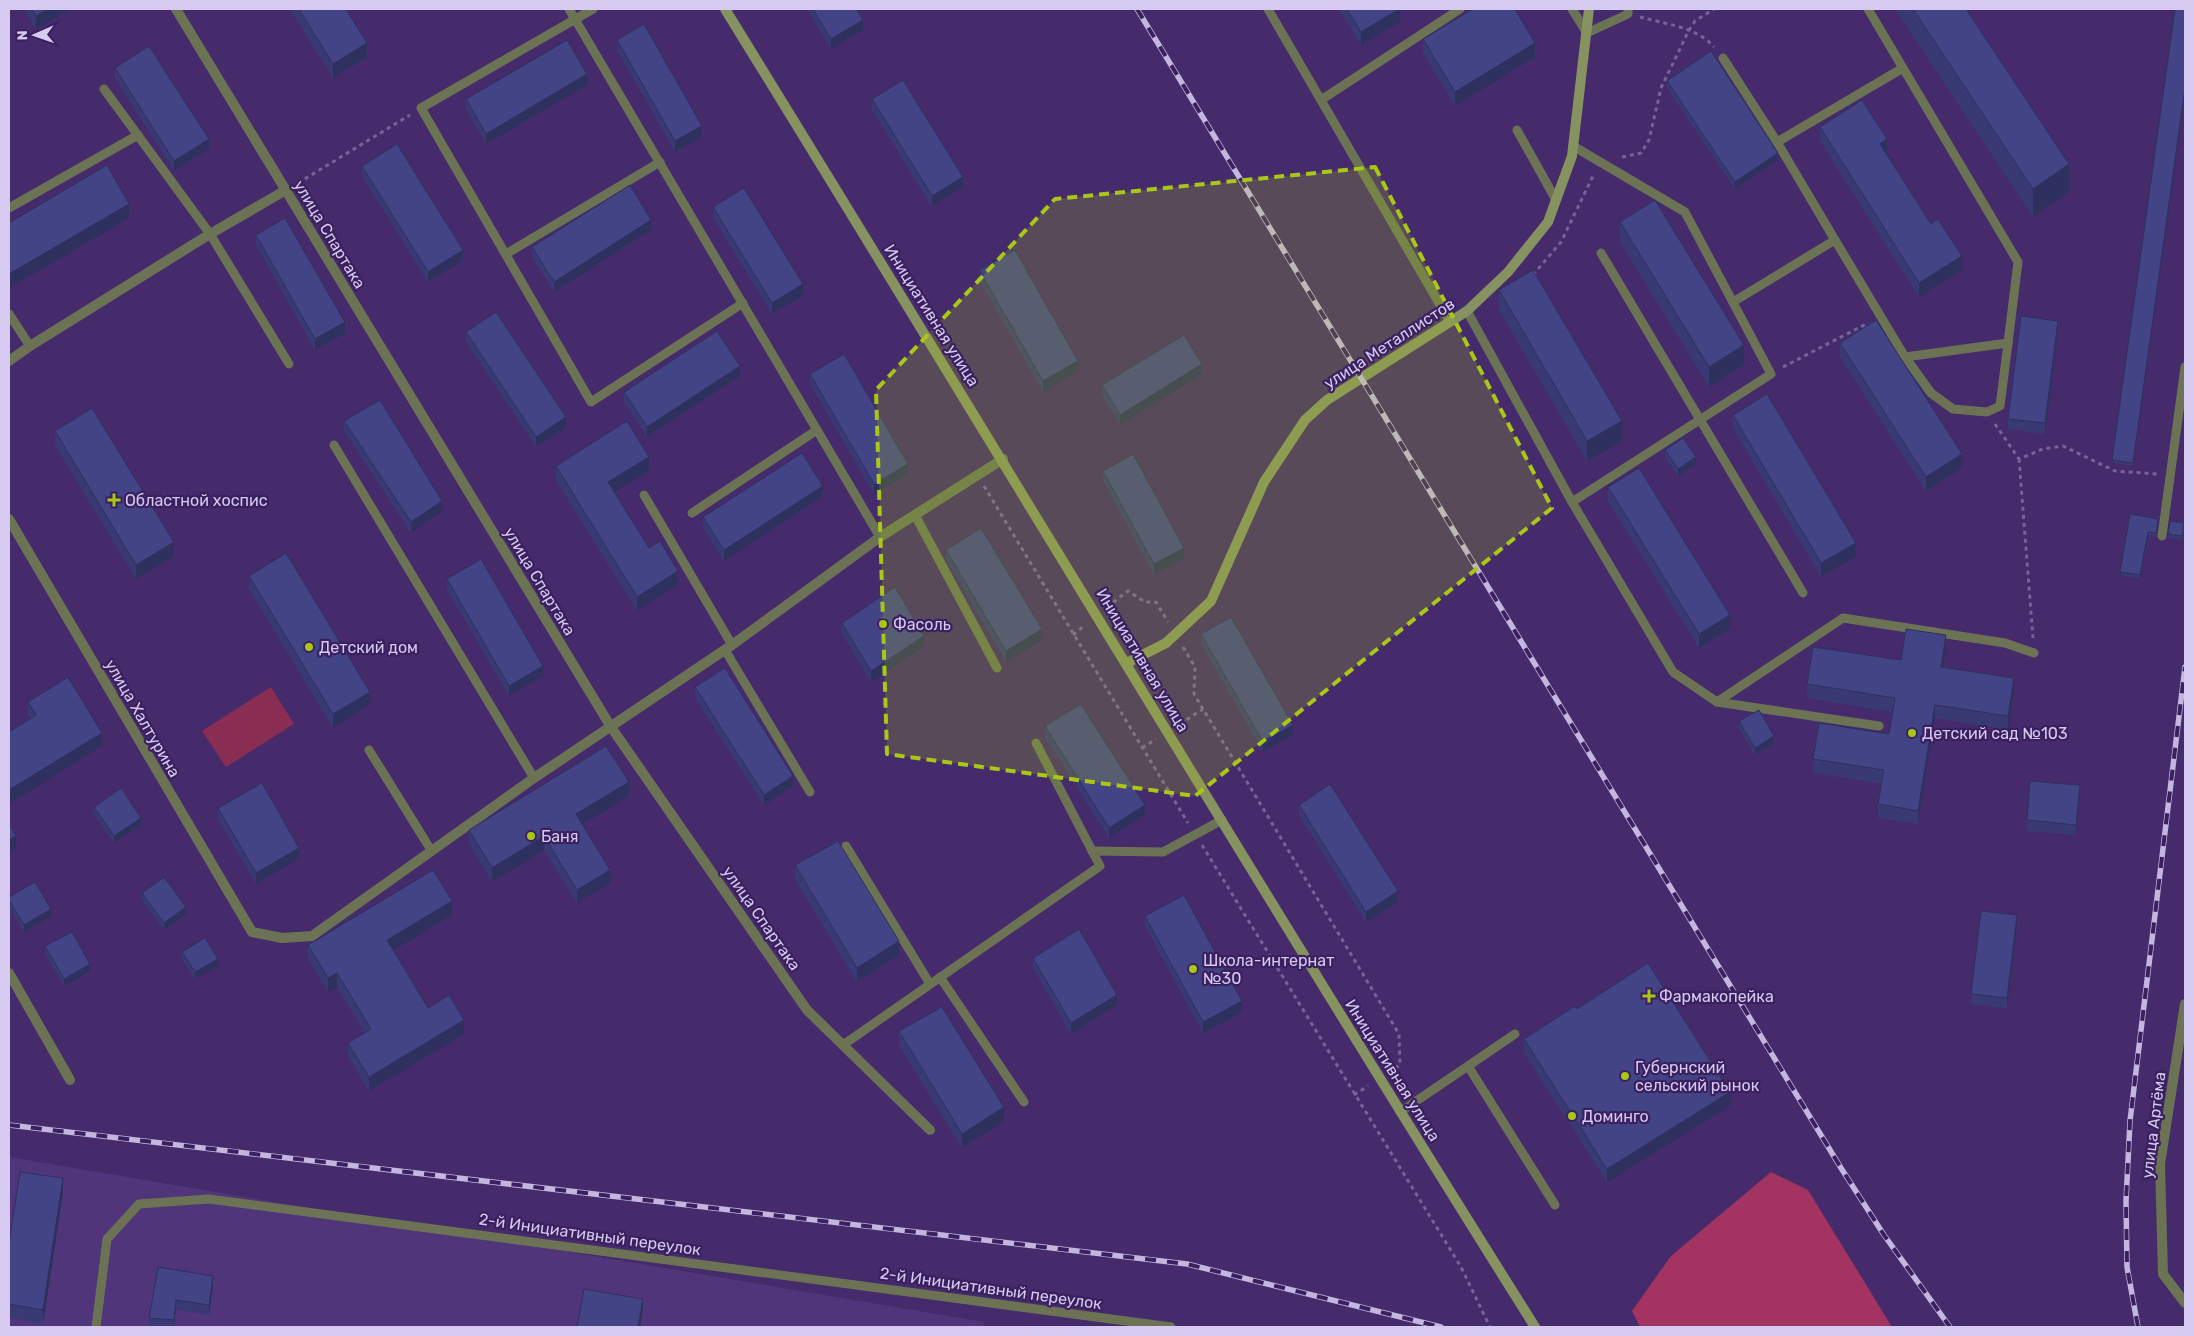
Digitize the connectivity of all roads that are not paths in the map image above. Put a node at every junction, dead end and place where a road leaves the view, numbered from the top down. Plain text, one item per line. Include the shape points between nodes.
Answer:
1 (176, 9) edge
2 (569, 9) edge
3 (592, 9) edge
4 (725, 9) edge
5 (1268, 9) edge
6 (1460, 9) edge
7 (1572, 9) edge
8 (1589, 9) edge
9 (1868, 9) edge
10 (1628, 11) edge
11 (575, 19) junction
12 (1587, 33) junction
13 (1723, 58) road end
14 (1903, 68) junction
15 (104, 89) dead end
16 (1321, 100) junction
17 (1517, 130) dead end
18 (138, 135) junction
19 (1777, 142) junction
20 (1573, 146) junction
21 (660, 162) junction
22 (286, 190) junction
23 (1556, 200) junction
24 (9, 208) edge
25 (210, 234) junction
26 (1836, 240) junction
27 (1601, 253) dead end
28 (506, 254) junction
29 (1733, 302) junction
30 (743, 303) junction
31 (1467, 311) junction
32 (9, 314) edge
33 (1450, 322) junction
34 (2008, 343) junction
35 (30, 346) junction
36 (1905, 356) junction
37 (9, 362) edge
38 (289, 364) dead end
39 (2185, 367) edge
40 (1699, 419) junction
41 (817, 430) junction
42 (334, 445) dead end
43 (1003, 459) junction
44 (644, 496) dead end
45 (1572, 502) junction
46 (692, 513) dead end
47 (915, 515) junction
48 (9, 519) edge
49 (2162, 536) dead end
50 (880, 537) junction
51 (1803, 593) dead end
52 (729, 648) junction
53 (2034, 654) road end
54 (1127, 663) junction
55 (998, 668) dead end
56 (1717, 702) junction
57 (1879, 726) dead end
58 (611, 727) junction
59 (1036, 743) dead end
60 (370, 750) dead end
61 (534, 778) junction
62 (810, 792) dead end
63 (1222, 820) junction
64 (846, 846) dead end
65 (431, 850) junction
66 (1092, 851) junction
67 (9, 973) edge
68 (940, 977) junction
69 (930, 984) junction
70 (2185, 1004) edge
71 (1515, 1034) dead end
72 (842, 1045) junction
73 (1468, 1066) junction
74 (70, 1080) dead end
75 (1024, 1102) dead end
76 (1400, 1112) junction
77 (930, 1130) dead end
78 (1555, 1205) dead end
79 (2185, 1303) edge
80 (96, 1327) edge
81 (1171, 1327) edge
82 (1535, 1327) edge

1 - 22 street, улица Спартака
2 - 11 lane
3 - 11 lane
4 - 43 main road, Инициативная улица
5 - 16 lane
6 - 16 lane
7 - 12 lane
8 - 12 main road, улица Металлистов
9 - 14 lane
10 - 12 lane
11 - 21 lane
11 - 28 lane via 421,108
12 - 20 main road, улица Металлистов
13 - 19 lane
14 - 19 lane
14 - 34 lane via 2018,262
15 - 18 lane
16 - 33 lane
17 - 23 lane
18 - 24 lane
18 - 25 lane
19 - 26 lane
20 - 23 main road, улица Металлистов
20 - 29 lane via 1685,212
21 - 28 lane
21 - 30 lane
22 - 25 street
22 - 58 street, улица Спартака
23 - 31 main road, улица Металлистов via 1548,222 1508,272
25 - 35 street
25 - 38 lane
26 - 29 lane
26 - 36 lane
27 - 40 lane
28 - 30 lane via 591,402
29 - 40 lane via 1771,374
30 - 41 lane
31 - 33 main road, улица Металлистов
31 - 45 lane
32 - 35 lane
33 - 54 main road, улица Металлистов via 1327,400 1305,420 1264,482 1211,601 1166,643
34 - 36 lane
34 - 36 lane via 2000,406 1987,412 1953,409 1931,393
35 - 37 street
39 - 49 lane
40 - 45 lane
40 - 51 lane
41 - 46 lane
41 - 50 lane
42 - 61 lane
43 - 47 street
43 - 54 main road, Инициативная улица
44 - 52 lane
45 - 56 lane via 1673,672
47 - 50 street
47 - 55 lane
48 - 65 street, улица Халтурина via 252,932 282,938 312,936
50 - 52 street
52 - 58 street
52 - 62 lane
53 - 56 lane via 2005,643 1843,618
54 - 63 main road, Инициативная улица
56 - 57 lane
58 - 61 street
58 - 72 street, улица Спартака via 807,1010
59 - 66 lane
60 - 65 lane
61 - 65 street
63 - 66 lane via 1163,852
63 - 76 main road, Инициативная улица
64 - 69 lane
66 - 68 lane via 1100,866
67 - 74 street
68 - 69 lane
68 - 75 lane
69 - 72 lane
70 - 79 street, улица Артёма via 2160,1164 2163,1274
71 - 73 lane
72 - 77 street, улица Спартака
73 - 76 lane
73 - 78 lane
76 - 82 main road, Инициативная улица
80 - 81 lane, 2-й Инициативный переулок via 107,1239 139,1204 209,1199

